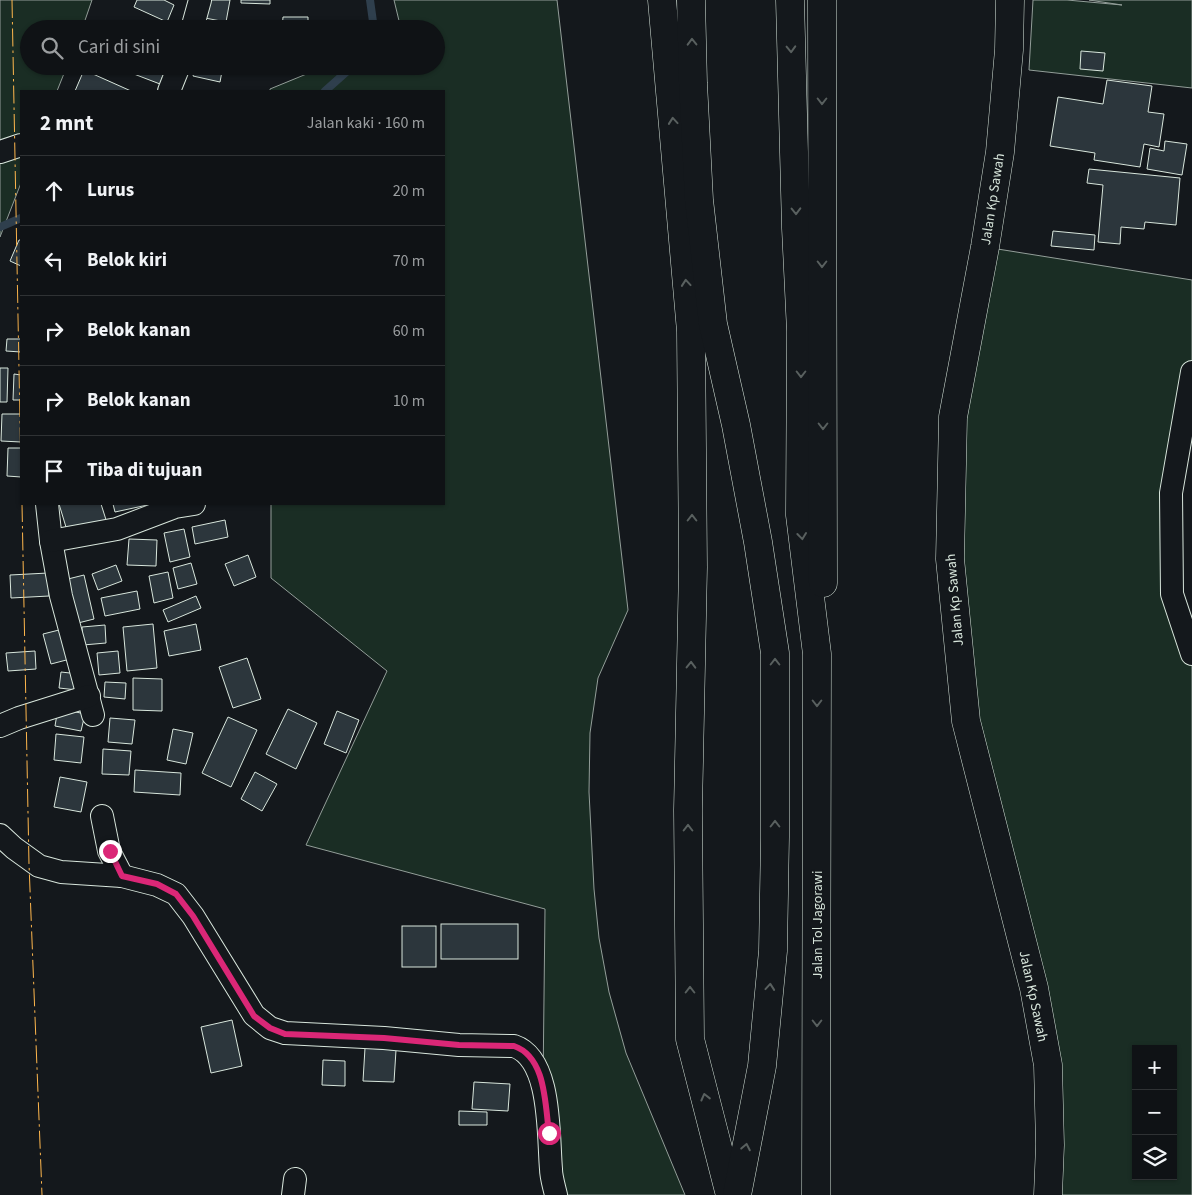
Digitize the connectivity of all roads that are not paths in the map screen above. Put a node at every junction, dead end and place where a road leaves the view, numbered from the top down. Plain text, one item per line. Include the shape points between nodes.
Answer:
1 (200, 0) edge
2 (662, 0) edge
3 (691, 0) edge
4 (790, 0) edge
5 (822, 0) edge
6 (1010, 0) edge
7 (194, 20) edge
8 (175, 75) edge
9 (169, 90) edge
10 (20, 145) edge
11 (0, 152) edge
12 (1192, 372) edge
13 (48, 505) edge
14 (188, 505) edge
15 (51, 541) junction
16 (817, 654) junction
17 (1192, 654) edge
18 (0, 726) edge
19 (102, 816) dead end
20 (0, 835) edge
21 (122, 876) junction
22 (556, 1195) edge
23 (730, 1195) edge
24 (737, 1195) edge
25 (816, 1195) edge
26 (1048, 1195) edge

1 - 7 street
23 -> 2 main road via 690,1039 690,331
24 -> 3 main road via 762,1066 773,951 775,653 736,425 713,324 699,200
4 -> 16 main road via 801,331 800,515
5 -> 16 main road via 824,607
6 - 26 main road, Jalan Kp Sawah via 1000,152 953,417 950,559 966,721 1034,988 1048,1065
8 - 9 street
10 - 11 street
12 - 17 street via 1171,493 1172,594
13 - 15 street
14 - 15 street via 117,529
15 - 18 street via 61,596 91,706 19,718
16 -> 25 main road, Jalan Tol Jagorawi
19 - 21 street via 110,851
20 - 21 street via 39,866 61,872
21 - 22 street via 157,884 176,894 254,1016 270,1028 285,1034 522,1048 536,1067 542,1083

